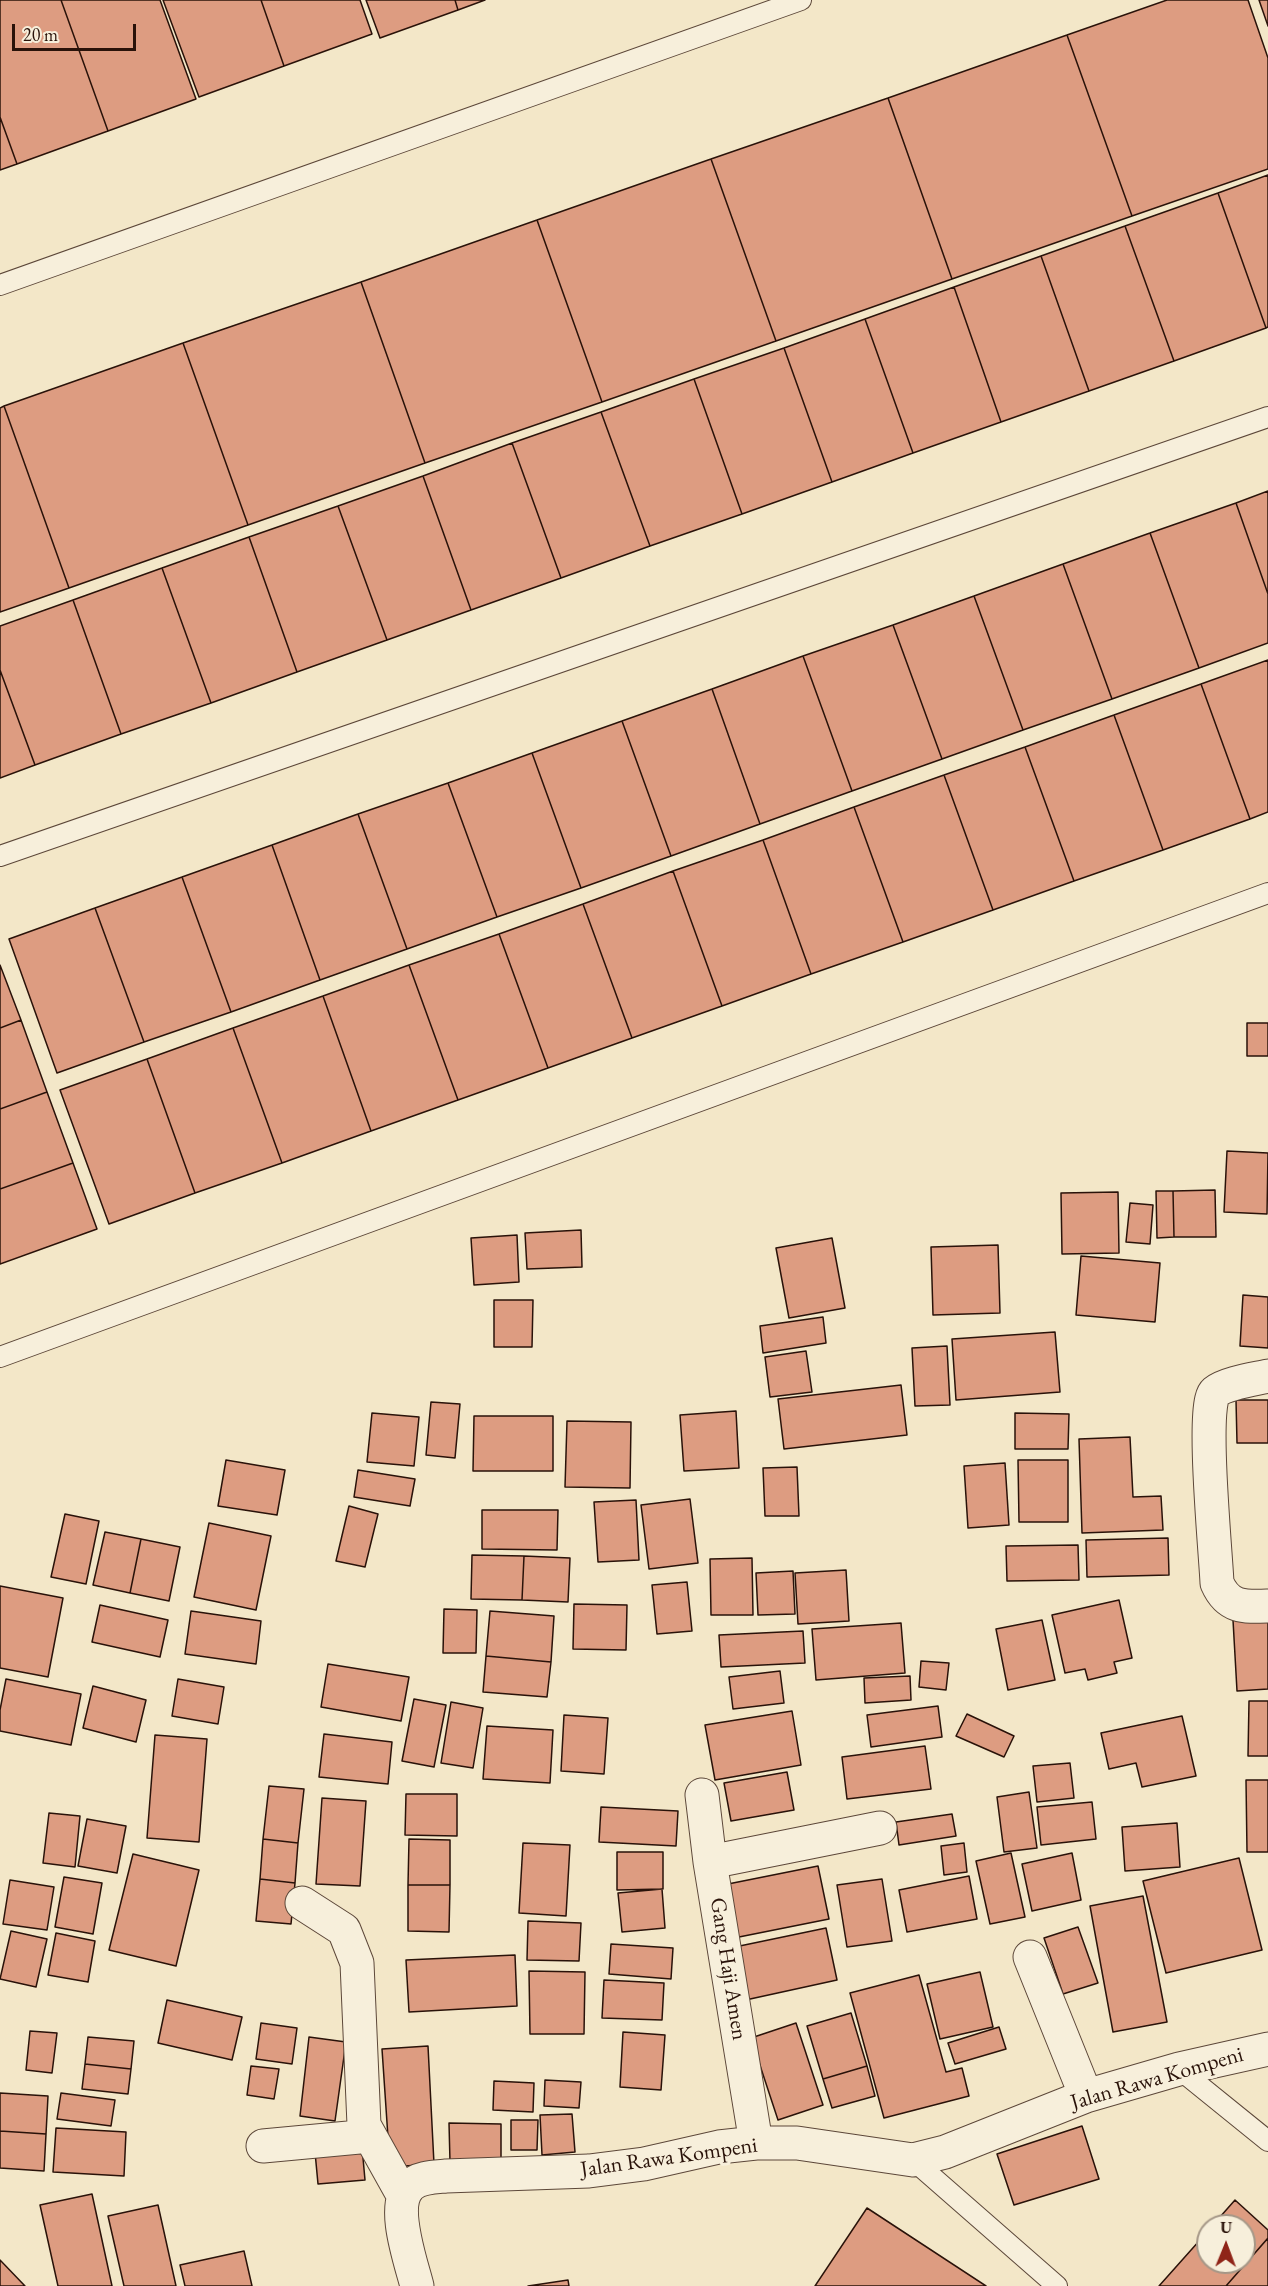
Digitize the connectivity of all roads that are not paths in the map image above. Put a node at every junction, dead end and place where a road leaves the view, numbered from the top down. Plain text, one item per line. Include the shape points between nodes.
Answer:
1 (801, 0) edge
2 (0, 285) edge
3 (1268, 417) edge
4 (0, 856) edge
5 (1268, 893) edge
6 (0, 1357) edge
7 (1268, 1376) edge
8 (1268, 1606) edge
9 (702, 1795) dead end
10 (880, 1828) dead end
11 (710, 1862) junction
12 (302, 1903) dead end
13 (1030, 1957) dead end
14 (1268, 2049) edge
15 (1179, 2069) junction
16 (1086, 2096) junction
17 (370, 2136) junction
18 (1268, 2141) edge
19 (756, 2143) junction
20 (263, 2146) dead end
21 (913, 2160) junction
22 (403, 2195) junction
23 (417, 2286) edge
24 (1057, 2286) edge

1 - 2 lane
3 - 4 lane
5 - 6 lane
7 - 8 street via 1215,1392 1210,1402 1209,1450 1217,1583 1221,1593 1236,1605
9 - 11 street, Gang Haji Amen
10 - 11 street
11 - 19 street, Gang Haji Amen
12 - 17 street via 344,1930 357,1963 364,2125
13 - 16 street
14 - 15 street, Jalan Rawa Kompeni
15 - 16 street, Jalan Rawa Kompeni
15 - 18 lane
16 - 21 street, Jalan Rawa Kompeni via 945,2152
17 - 20 street
17 - 22 street
19 - 21 street, Jalan Rawa Kompeni via 797,2143
19 - 22 street, Jalan Rawa Kompeni via 589,2171 435,2177 411,2184
21 - 24 lane
22 - 23 street via 402,2220

